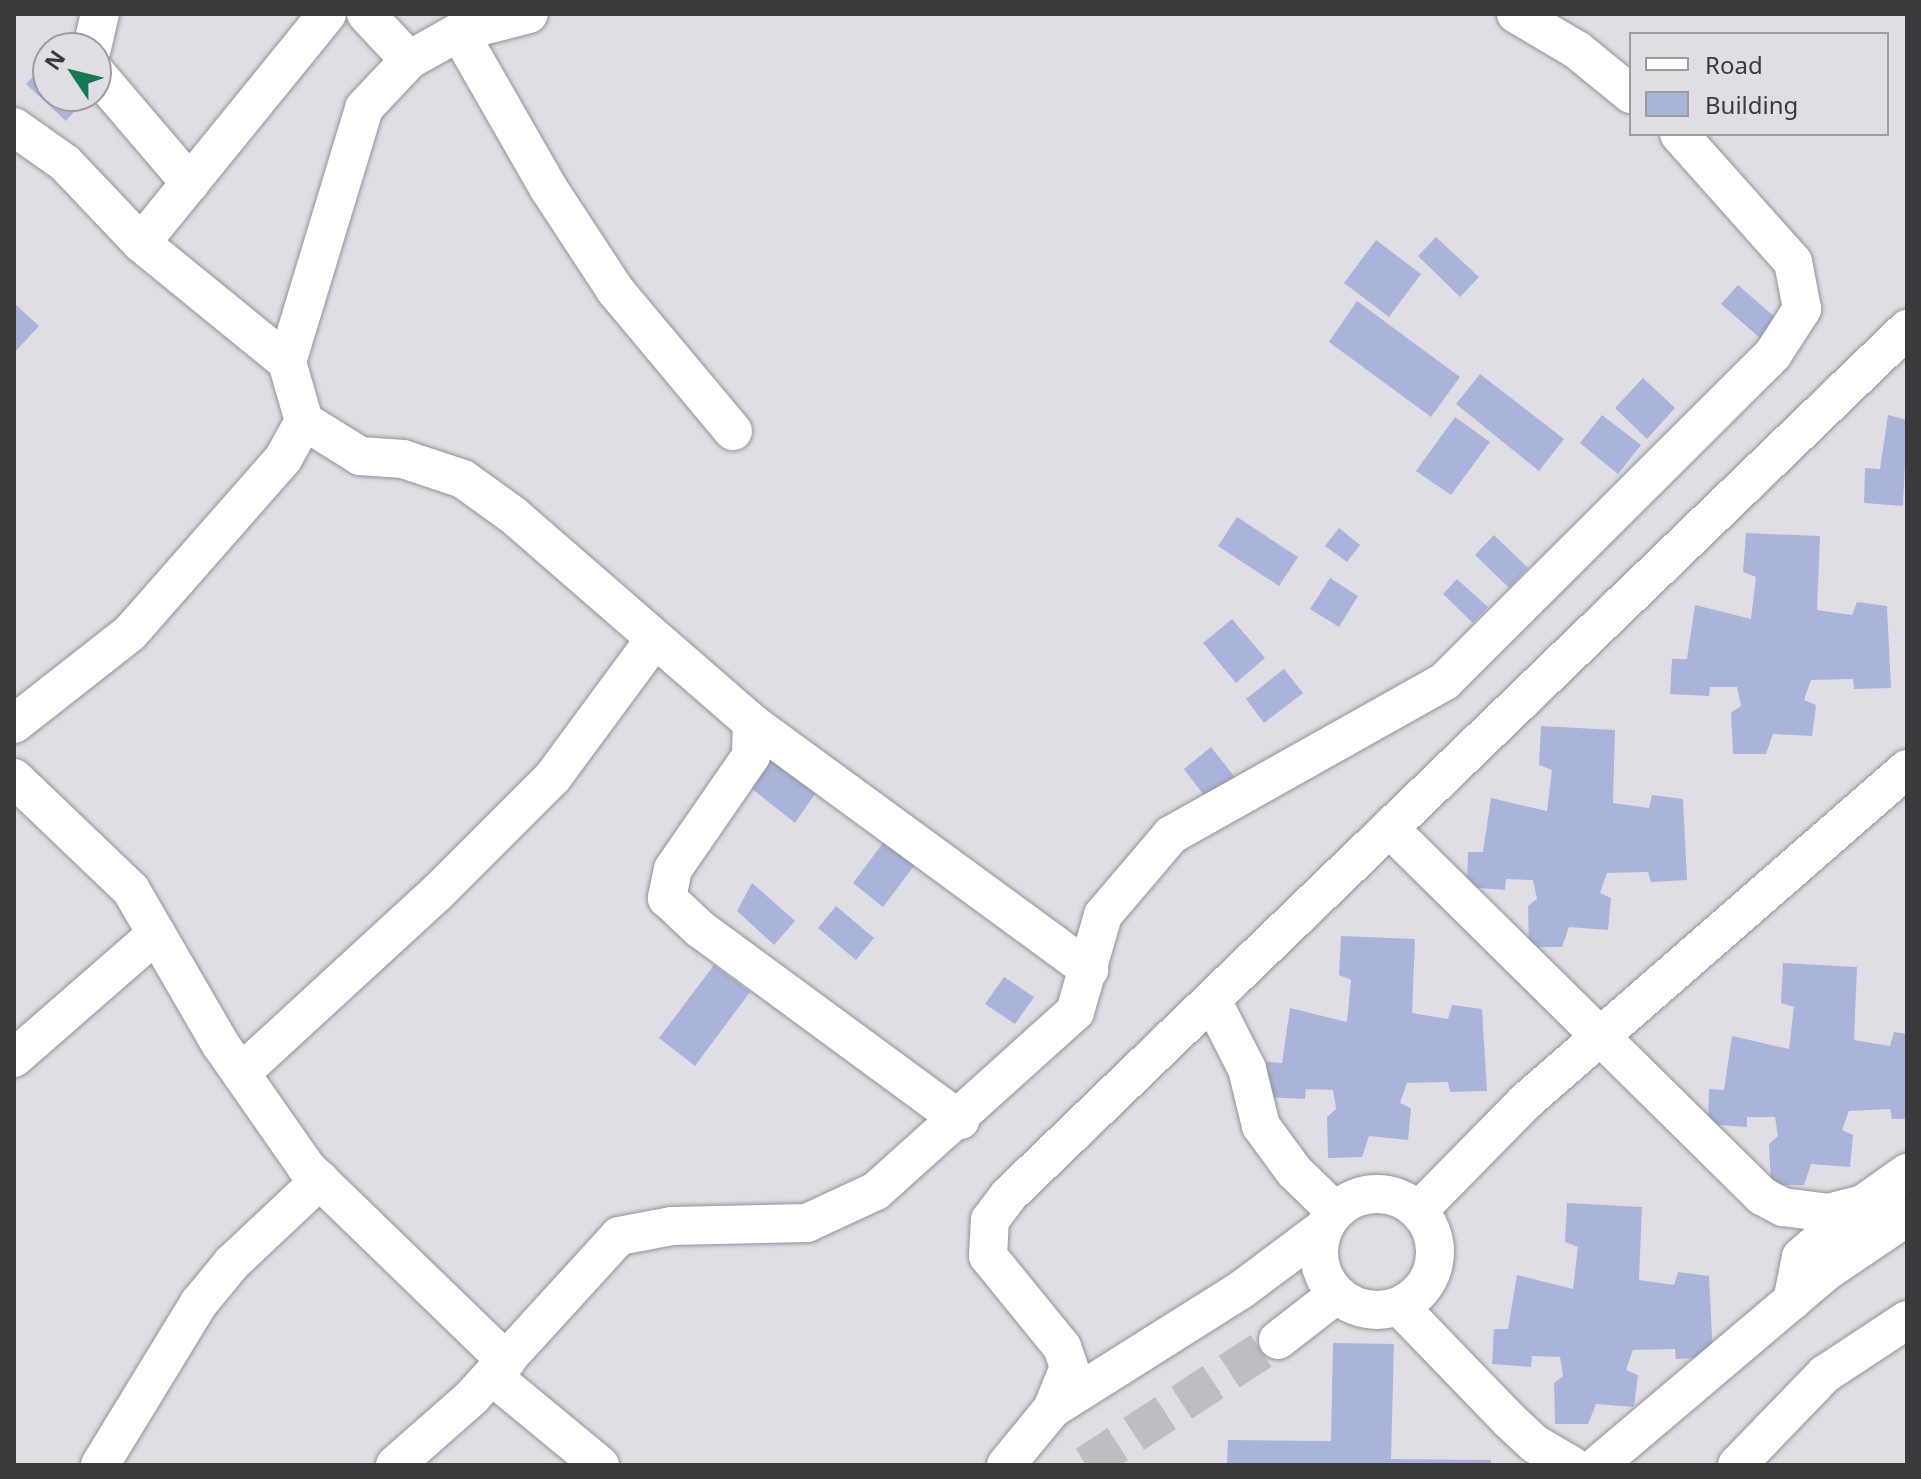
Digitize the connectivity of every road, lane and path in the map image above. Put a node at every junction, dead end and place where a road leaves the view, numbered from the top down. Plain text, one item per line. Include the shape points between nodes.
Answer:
1 (327, 14) edge
2 (366, 14) edge
3 (529, 14) edge
4 (1516, 14) edge
5 (459, 32) junction
6 (409, 60) junction
7 (112, 92) edge
8 (1629, 92) edge
9 (15, 128) edge
10 (1681, 136) edge
11 (190, 183) junction
12 (141, 243) junction
13 (1907, 329) edge
14 (287, 362) junction
15 (304, 421) junction
16 (733, 431) dead end
17 (654, 640) junction
18 (752, 723) junction
19 (14, 724) edge
20 (1907, 769) edge
21 (14, 778) edge
22 (1390, 829) junction
23 (156, 934) junction
24 (1089, 970) junction
25 (1213, 1002) junction
26 (1600, 1037) junction
27 (14, 1058) edge
28 (241, 1073) junction
29 (960, 1120) junction
30 (1907, 1173) edge
31 (320, 1180) junction
32 (1863, 1204) junction
33 (1419, 1210) junction
34 (1907, 1217) edge
35 (1330, 1220) junction
36 (1336, 1295) junction
37 (1792, 1301) junction
38 (1400, 1307) junction
39 (1907, 1320) edge
40 (1278, 1340) tunnel mouth
41 (499, 1369) junction
42 (1052, 1409) junction
43 (100, 1465) edge
44 (395, 1465) edge
45 (600, 1465) edge
46 (1006, 1465) edge
47 (1571, 1465) edge
48 (1598, 1465) edge
49 (1737, 1465) edge

1 - 11 street
2 - 6 street
3 - 5 street
4 - 8 street via 1577,50
5 - 6 street
5 - 16 street via 549,189 615,290
6 - 14 street via 364,108
7 - 11 street
9 - 12 street via 65,163
10 - 24 street via 1793,262 1802,309 1773,354 1445,681 1171,835 1103,915
11 - 12 street
12 - 14 street
13 - 22 street
14 - 15 street
15 - 17 street via 360,456 403,459 463,479 513,515
15 - 19 street via 283,459 130,633
17 - 18 street
17 - 28 street via 553,777 437,893
18 - 24 street
18 - 29 street via 751,756 673,869 667,898 700,929
20 - 26 street
21 - 23 street via 131,890
22 - 25 street
22 - 26 street
23 - 27 street
23 - 28 street
24 - 29 street via 1075,1012
25 - 35 street via 1247,1069 1261,1126
25 - 42 street via 1009,1195 990,1220 988,1256 1062,1347 1069,1367
26 - 32 street via 1762,1196 1783,1207 1828,1213
26 - 33 street via 1525,1102
28 - 31 street
29 - 41 street via 876,1191 807,1223 672,1226 619,1236
30 - 32 street
31 - 41 street
31 - 43 street via 232,1263 199,1303
32 - 37 street via 1801,1257
33 - 35 street via 1377,1193 1354,1198
33 - 38 street via 1432,1229 1432,1274 1419,1294
34 - 37 street
35 - 36 street via 1318,1253 1323,1276
35 - 42 street via 1241,1290
36 - 38 street via 1355,1307
36 - 40 street
37 - 48 street
38 - 47 street via 1518,1428
39 - 49 street via 1825,1374
41 - 44 street
41 - 45 street
42 - 46 street

